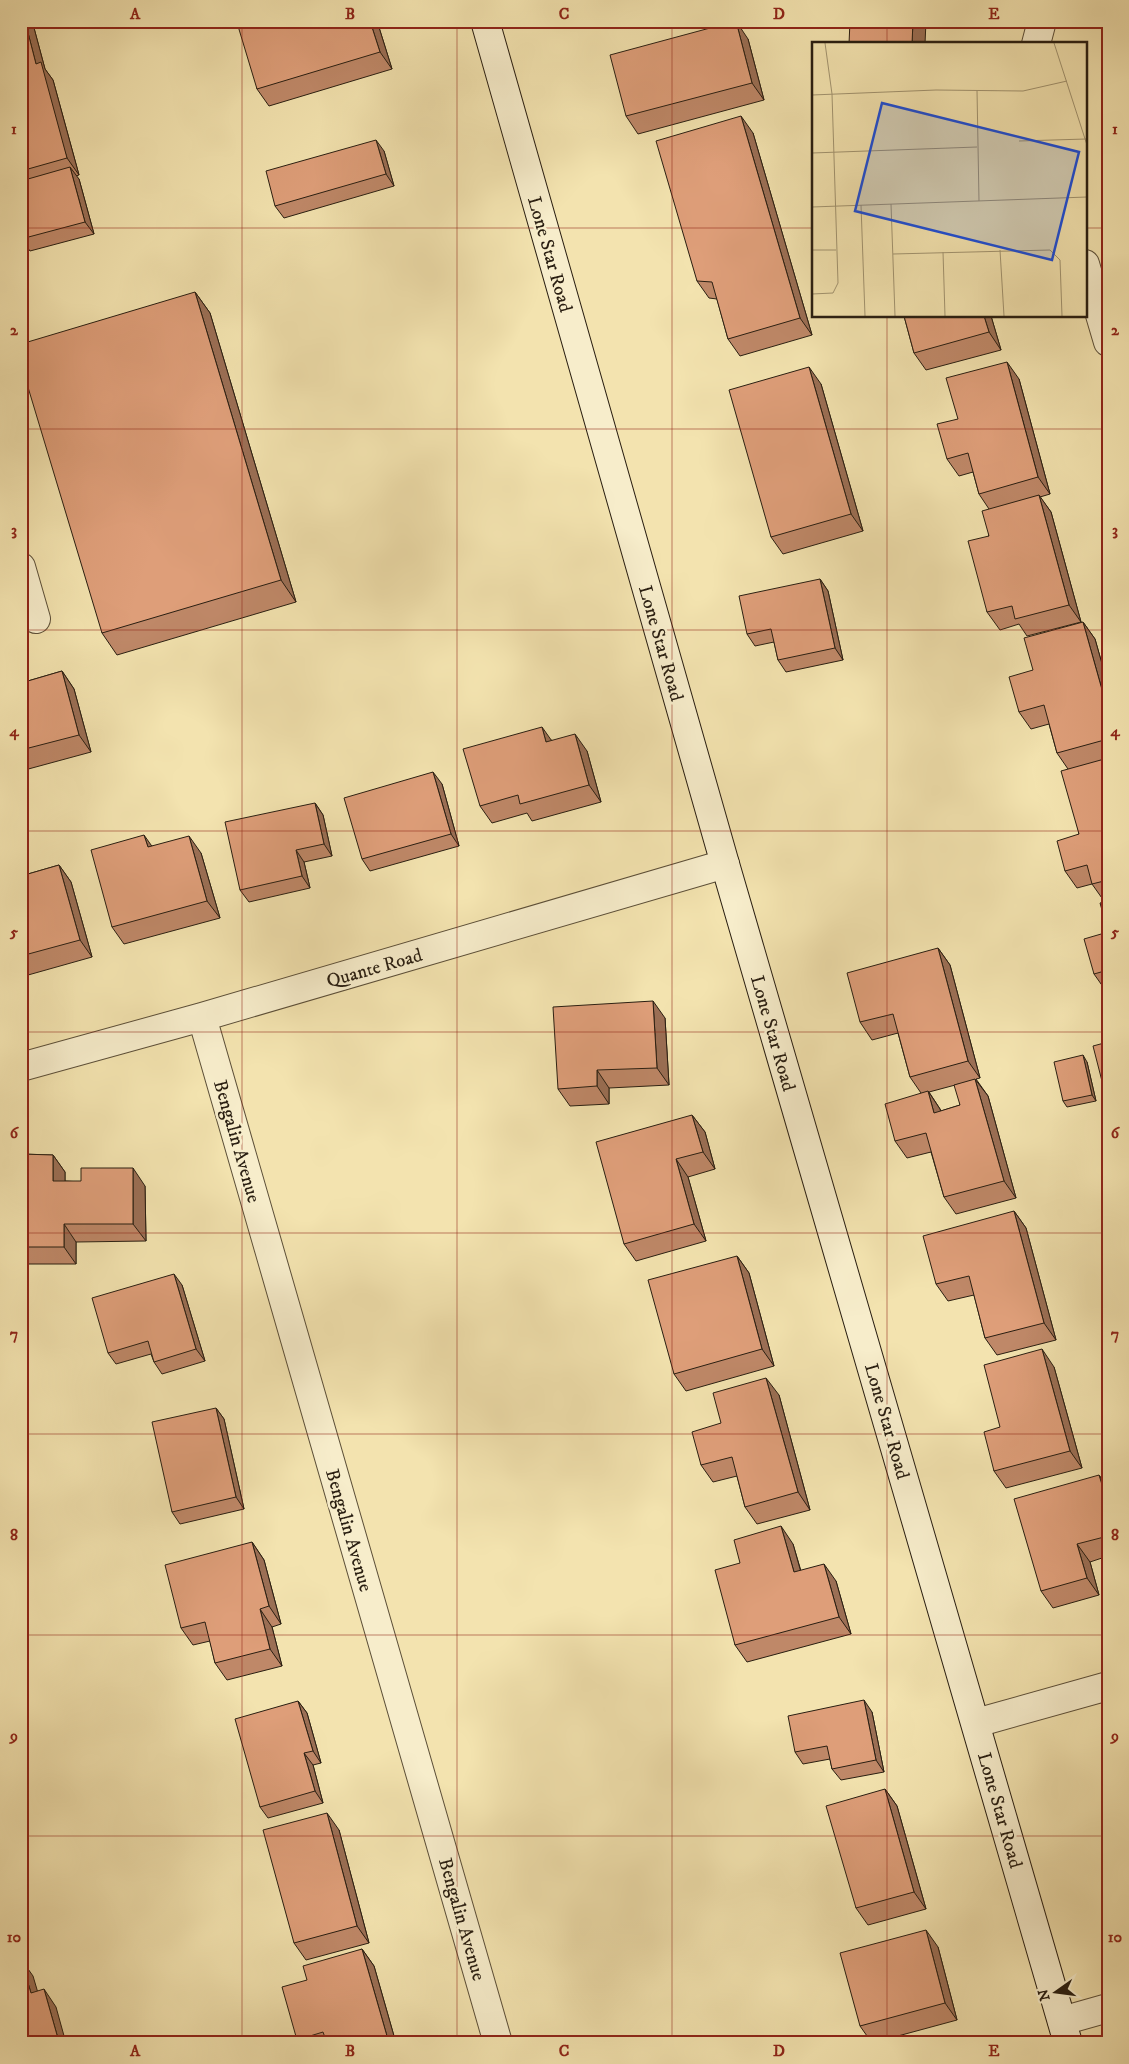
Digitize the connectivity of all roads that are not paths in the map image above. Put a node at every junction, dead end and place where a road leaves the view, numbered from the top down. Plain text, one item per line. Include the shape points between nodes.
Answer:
1 (485, 21) edge
2 (1042, 21) edge
3 (1037, 42) edge
4 (1086, 267) edge
5 (1108, 342) edge
6 (21, 567) edge
7 (36, 620) dead end
8 (725, 864) junction
9 (202, 1017) junction
10 (21, 1067) edge
11 (1108, 1686) edge
12 (976, 1724) junction
13 (1108, 2008) edge
14 (1065, 2032) edge
15 (498, 2043) edge

1 - 8 street, Lone Star Road
2 - 3 street
4 - 5 street
6 - 7 street
8 - 9 street, Quante Road
8 - 12 street, Lone Star Road
9 - 10 street, Quante Road
9 - 15 street, Bengalin Avenue
11 - 12 street
12 - 14 street, Lone Star Road
13 - 14 street

